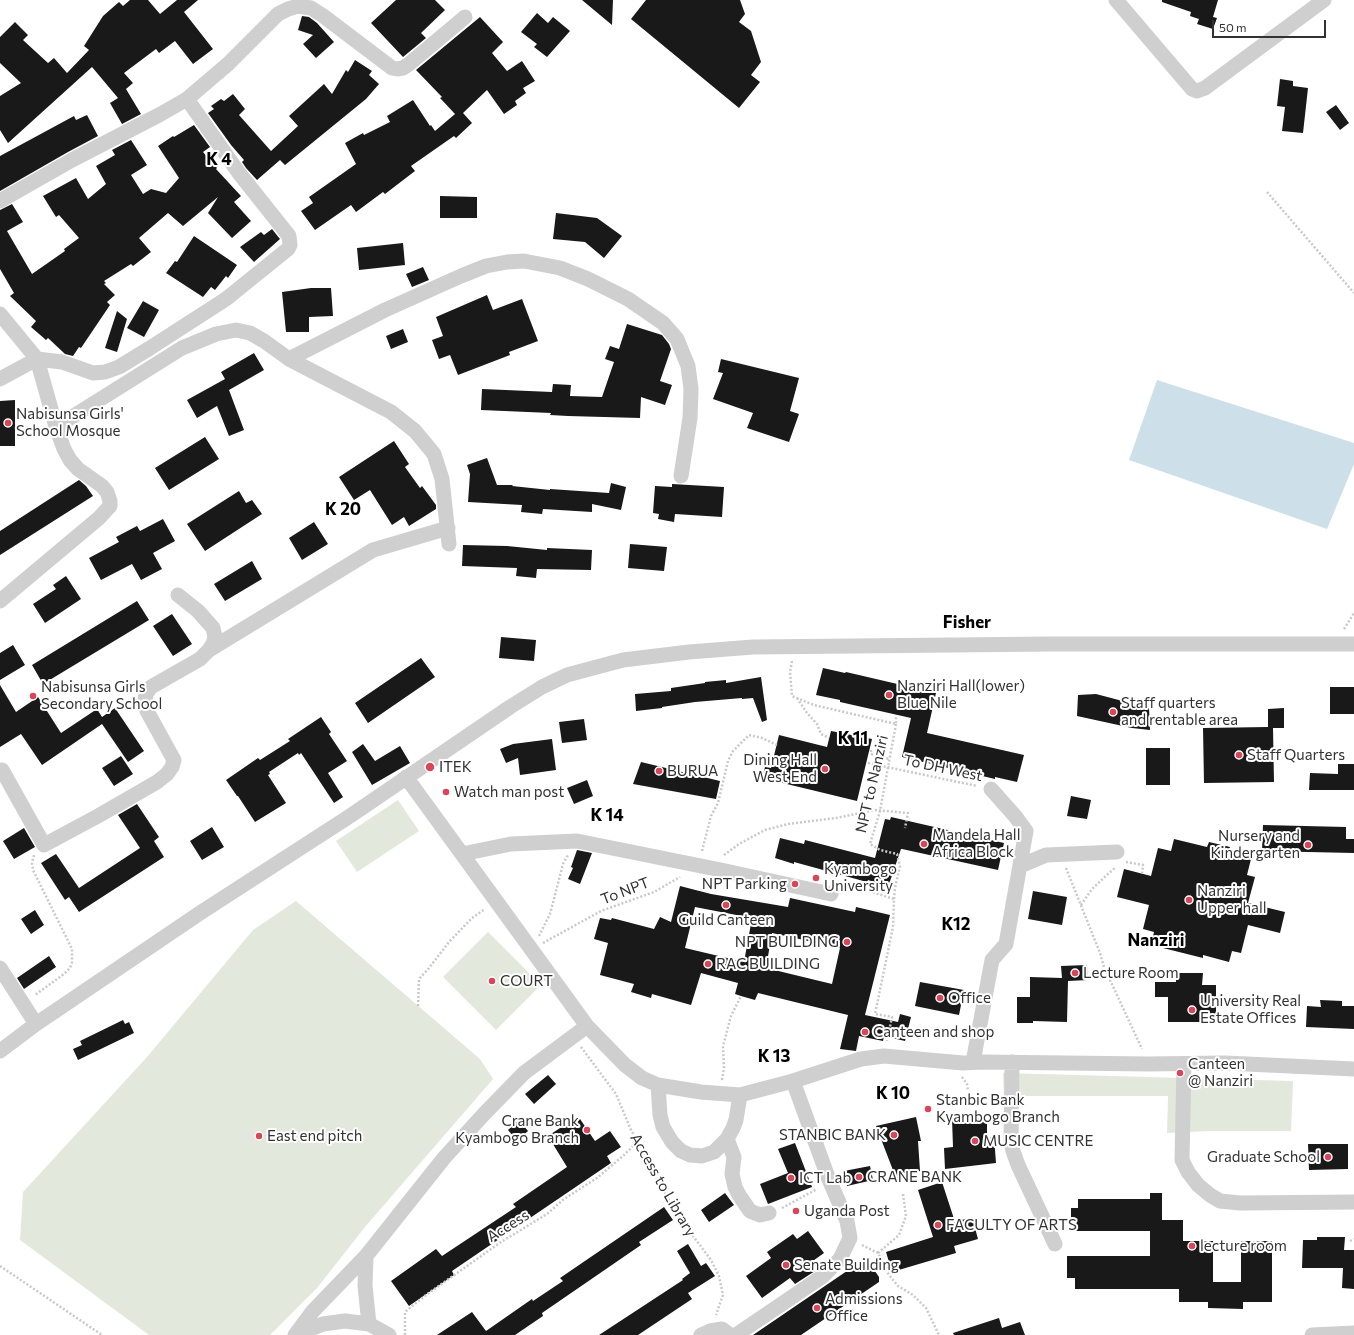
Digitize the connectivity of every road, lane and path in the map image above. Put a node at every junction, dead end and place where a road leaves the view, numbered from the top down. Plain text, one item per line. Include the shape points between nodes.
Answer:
1 (1116, 0) edge
2 (1324, 0) edge
3 (465, 17) dead end
4 (187, 99) junction
5 (1267, 192) dead end
6 (0, 201) edge
7 (1354, 293) edge
8 (0, 314) edge
9 (37, 359) junction
10 (289, 359) junction
11 (0, 378) edge
12 (56, 427) junction
13 (681, 476) dead end
14 (448, 528) junction
15 (449, 544) dead end
16 (178, 595) dead end
17 (0, 601) edge
18 (1354, 644) edge
19 (794, 646) junction
20 (209, 650) junction
21 (797, 698) junction
22 (896, 715) dead end
23 (896, 724) junction
24 (829, 738) dead end
25 (777, 745) dead end
26 (871, 750) dead end
27 (889, 759) junction
28 (868, 763) dead end
29 (888, 768) junction
30 (2, 770) dead end
31 (406, 778) junction
32 (991, 789) joint
33 (44, 845) junction
34 (462, 854) junction
35 (1061, 854) junction
36 (1120, 860) junction
37 (701, 862) junction
38 (1020, 866) junction
39 (1142, 874) dead end
40 (868, 891) dead end
41 (830, 894) dead end
42 (894, 899) junction
43 (498, 901) junction
44 (1080, 905) junction
45 (532, 949) junction
46 (0, 968) edge
47 (741, 996) dead end
48 (24, 1004) junction
49 (418, 1006) dead end
50 (36, 1024) junction
51 (587, 1026) junction
52 (574, 1037) junction
53 (0, 1051) edge
54 (884, 1056) junction
55 (973, 1062) junction
56 (1012, 1062) junction
57 (1149, 1064) junction
58 (1184, 1064) junction
59 (1354, 1069) edge
60 (793, 1081) junction
61 (658, 1085) junction
62 (719, 1094) junction
63 (740, 1095) junction
64 (727, 1139) junction
65 (637, 1142) junction
66 (829, 1181) junction
67 (903, 1194) dead end
68 (1354, 1202) edge
69 (769, 1213) joint
70 (1354, 1239) edge
71 (1350, 1242) dead end
72 (1056, 1244) dead end
73 (366, 1256) junction
74 (0, 1266) edge
75 (369, 1324) junction
76 (706, 1333) edge
77 (1354, 1333) edge
78 (1333, 1334) edge
79 (102, 1335) edge
80 (296, 1335) edge
81 (389, 1335) edge
82 (405, 1335) edge
83 (730, 1335) edge
84 (736, 1335) edge
85 (939, 1335) edge
86 (1312, 1335) edge

1 - 2 street via 1197,91 1205,88
3 - 4 street via 409,64 397,69 392,68 322,14 298,6 278,14 228,64
4 - 6 street
4 - 9 street via 239,173 289,236 290,245 284,253 226,299 119,366 105,372 93,373 62,362
5 - 7 path
8 - 9 street
9 - 11 street
9 - 12 street
10 - 12 street via 250,333 236,330 216,334 182,348
10 - 13 street via 385,310 486,266 524,261 560,268 628,299 664,323 677,339 688,366 691,389 690,418
10 - 14 street via 391,412 416,431 434,454 442,479
12 - 17 street via 70,460 102,486 107,492 110,506
14 - 15 street
14 - 20 street via 373,550
16 - 20 street via 198,611 212,628 215,637
18 - 19 street
19 - 21 path via 790,672 792,696
19 - 31 street via 689,652 623,660 567,675 510,707
20 - 33 street via 200,659 151,687 146,694 147,711 174,760 167,774
21 - 23 path via 814,705
21 - 24 path via 817,724 821,734
22 - 23 path, NPT to Nanziri
23 - 27 path, NPT to Nanziri
25 - 37 path via 749,735 733,751 728,761 718,803 711,816
26 - 27 path via 871,754
27 - 29 path, NPT to Nanziri
28 - 29 path, To DH West
29 - 32 path, To DH West
29 - 42 path, NPT to Nanziri via 880,811 870,844 880,850 897,854 900,866
30 - 33 street
31 - 34 street
31 - 50 street
32 - 38 street via 1026,831
33 - 48 path via 34,855 32,863 72,950 72,962 64,974
34 - 37 street via 511,844 577,841
34 - 43 street
35 - 36 street
35 - 38 street via 1046,855
35 - 44 path
36 - 39 path via 1144,865
36 - 44 path
37 - 41 street
37 - 45 path, To NPT via 654,892 601,911
38 - 55 street via 1006,944 992,960
40 - 42 path
42 - 54 path via 893,927 875,1014 892,1017
43 - 45 street
43 - 49 path via 472,918 419,979
44 - 57 path via 1104,967
45 - 51 street
46 - 48 street
47 - 62 path via 731,1016 723,1046 724,1068
48 - 50 street
50 - 53 street
51 - 52 street
51 - 61 street via 625,1065 642,1078
52 - 65 path, Access to Library via 616,1094
52 - 73 street via 524,1073 484,1114 444,1158
54 - 55 street
54 - 60 street via 861,1059
55 - 56 street
56 - 57 street
56 - 72 street via 1011,1143 1018,1165
57 - 58 street
58 - 59 street
58 - 68 street via 1182,1160 1195,1181 1210,1195 1220,1201 1240,1203
60 - 63 street
60 - 66 street
61 - 62 street
61 - 64 street via 662,1127 681,1151 702,1156 714,1152
62 - 63 street
63 - 64 street via 736,1120
64 - 69 street via 734,1157 732,1174 739,1195 750,1211 760,1215
65 - 76 path, Access to Library via 678,1216 711,1260 719,1276 723,1295
65 - 82 path, Access via 597,1178 496,1246 405,1312
66 - 69 path via 813,1192
66 - 84 street via 847,1221 850,1238 840,1260 823,1276
67 - 85 path via 906,1216 899,1234 878,1253 898,1286 914,1295 926,1308
70 - 71 path
73 - 75 street via 365,1286
73 - 80 street via 313,1311
74 - 79 path
75 - 80 street via 345,1321 323,1324
75 - 81 street
76 - 83 street via 722,1329
77 - 78 street
78 - 86 street

